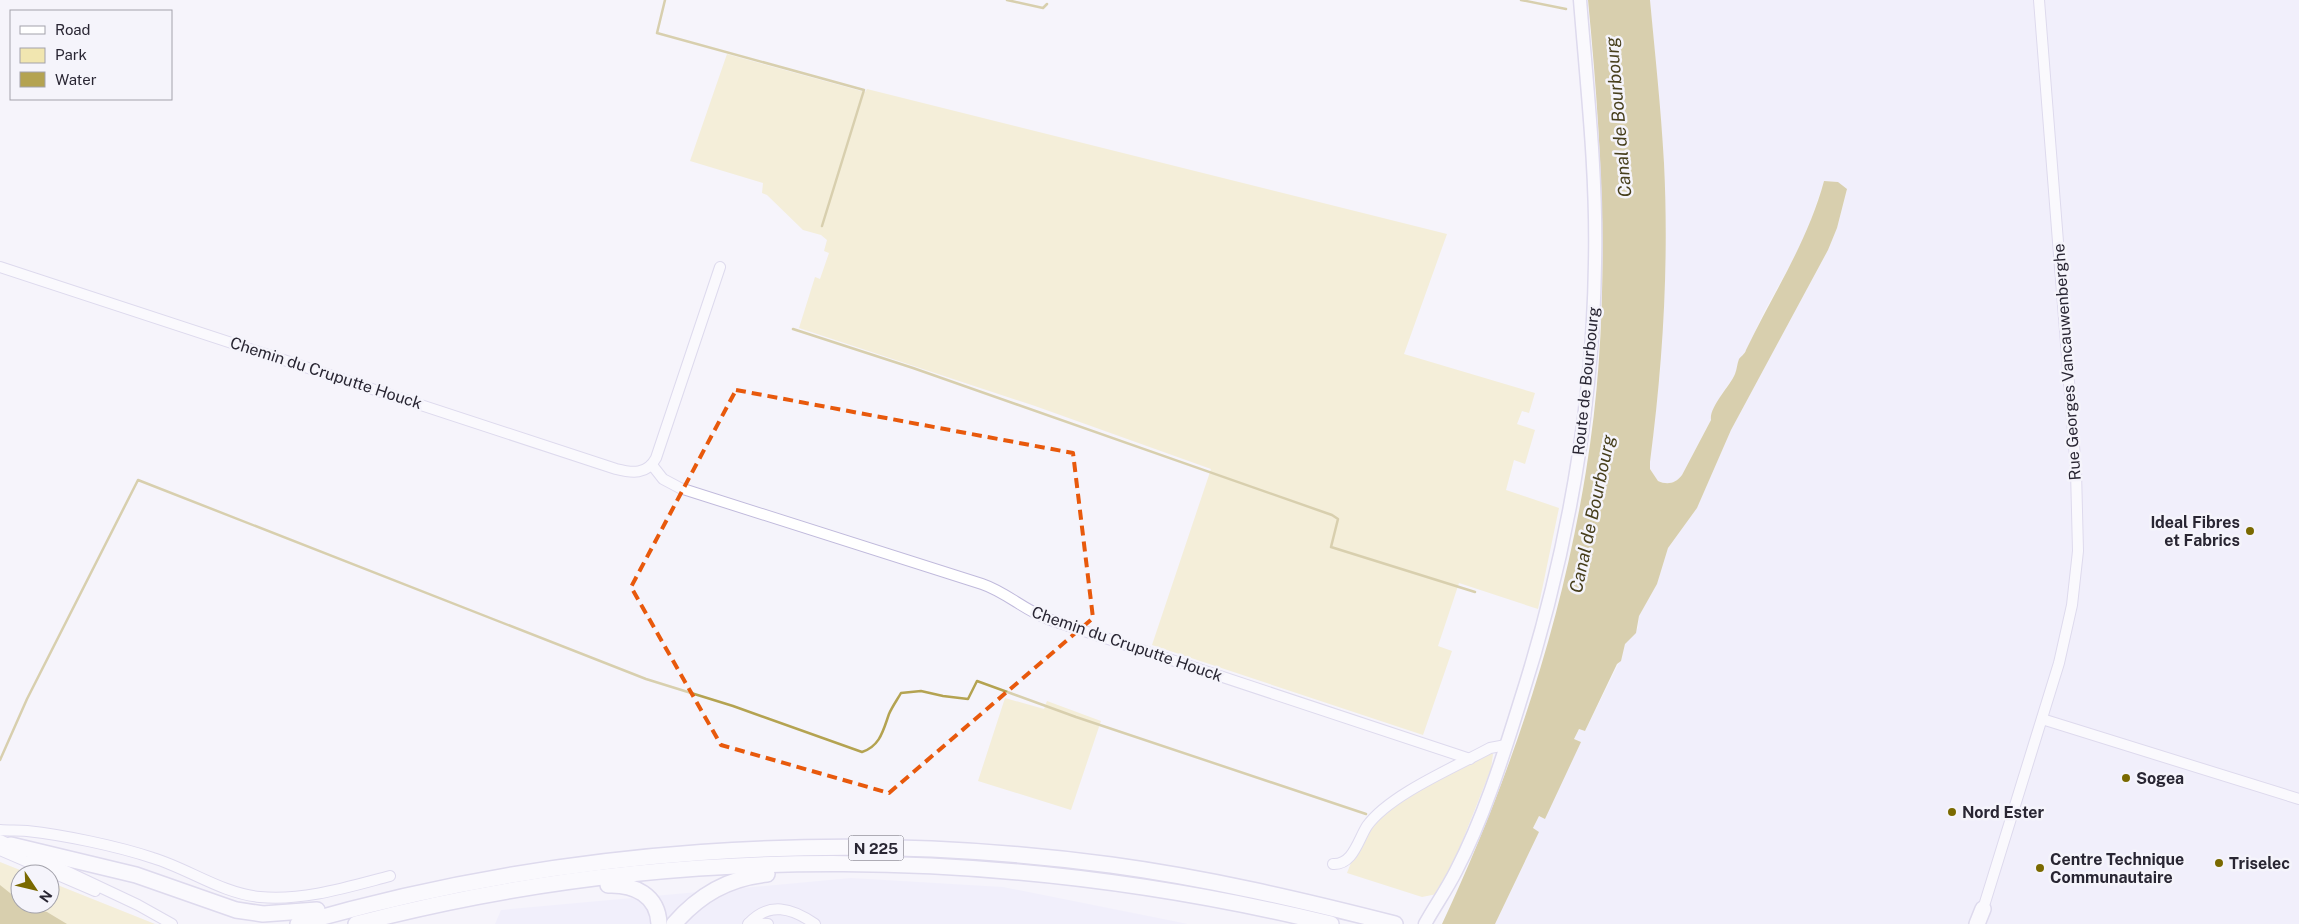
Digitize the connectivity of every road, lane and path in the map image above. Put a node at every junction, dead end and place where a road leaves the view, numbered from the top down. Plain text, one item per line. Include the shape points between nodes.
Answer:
1 (1580, 0) edge
2 (2039, 0) edge
3 (0, 267) edge
4 (720, 267) dead end
5 (652, 465) junction
6 (2042, 720) junction
7 (1505, 749) junction
8 (1470, 759) junction
9 (2299, 799) edge
10 (0, 830) edge
11 (2, 844) edge
12 (896, 864) junction
13 (1334, 864) dead end
14 (390, 876) dead end
15 (395, 899) junction
16 (453, 903) junction
17 (1983, 909) joint
18 (170, 923) edge
19 (298, 924) edge
20 (356, 924) edge
21 (659, 924) edge
22 (674, 924) edge
23 (748, 924) edge
24 (768, 924) edge
25 (815, 924) edge
26 (1331, 924) edge
27 (1395, 924) edge
28 (1424, 924) edge
29 (1978, 924) edge

1 - 7 main road, Route de Bourbourg via 1595,204 1595,285 1587,396 1574,485 1552,589
2 - 6 street, Rue Georges Vancauwenberghe via 2078,523 2069,623
3 - 5 street, Chemin du Cruputte Houck via 616,469 638,472
4 - 5 street
5 - 8 street, Chemin du Cruputte Houck via 663,479 680,488 982,584 1048,620
6 - 9 street
6 - 17 street, Rue Georges Vancauwenberghe
7 - 8 street via 1494,746
7 - 28 main road, Route de Bourbourg via 1460,864
8 - 13 street via 1385,808 1368,824 1348,858
10 - 14 street via 37,833 139,854 168,863 230,891 254,896 282,898 311,894
11 - 15 highway via 136,875 222,906 249,912 298,913
11 - 18 street via 138,904
12 - 16 highway, N 225 via 772,865 664,872 568,883
12 - 22 highway via 737,879 702,897
12 - 26 highway, N 225 via 1108,881 1214,898
15 - 19 highway, N 225
15 - 27 highway, N 225 via 506,877 655,857 759,850 877,848 1009,855 1122,867 1254,890
16 - 20 highway, N 225
16 - 21 highway via 623,885 648,896 656,909
17 - 29 highway
23 - 24 street
23 - 25 street via 764,911 779,908 794,911

